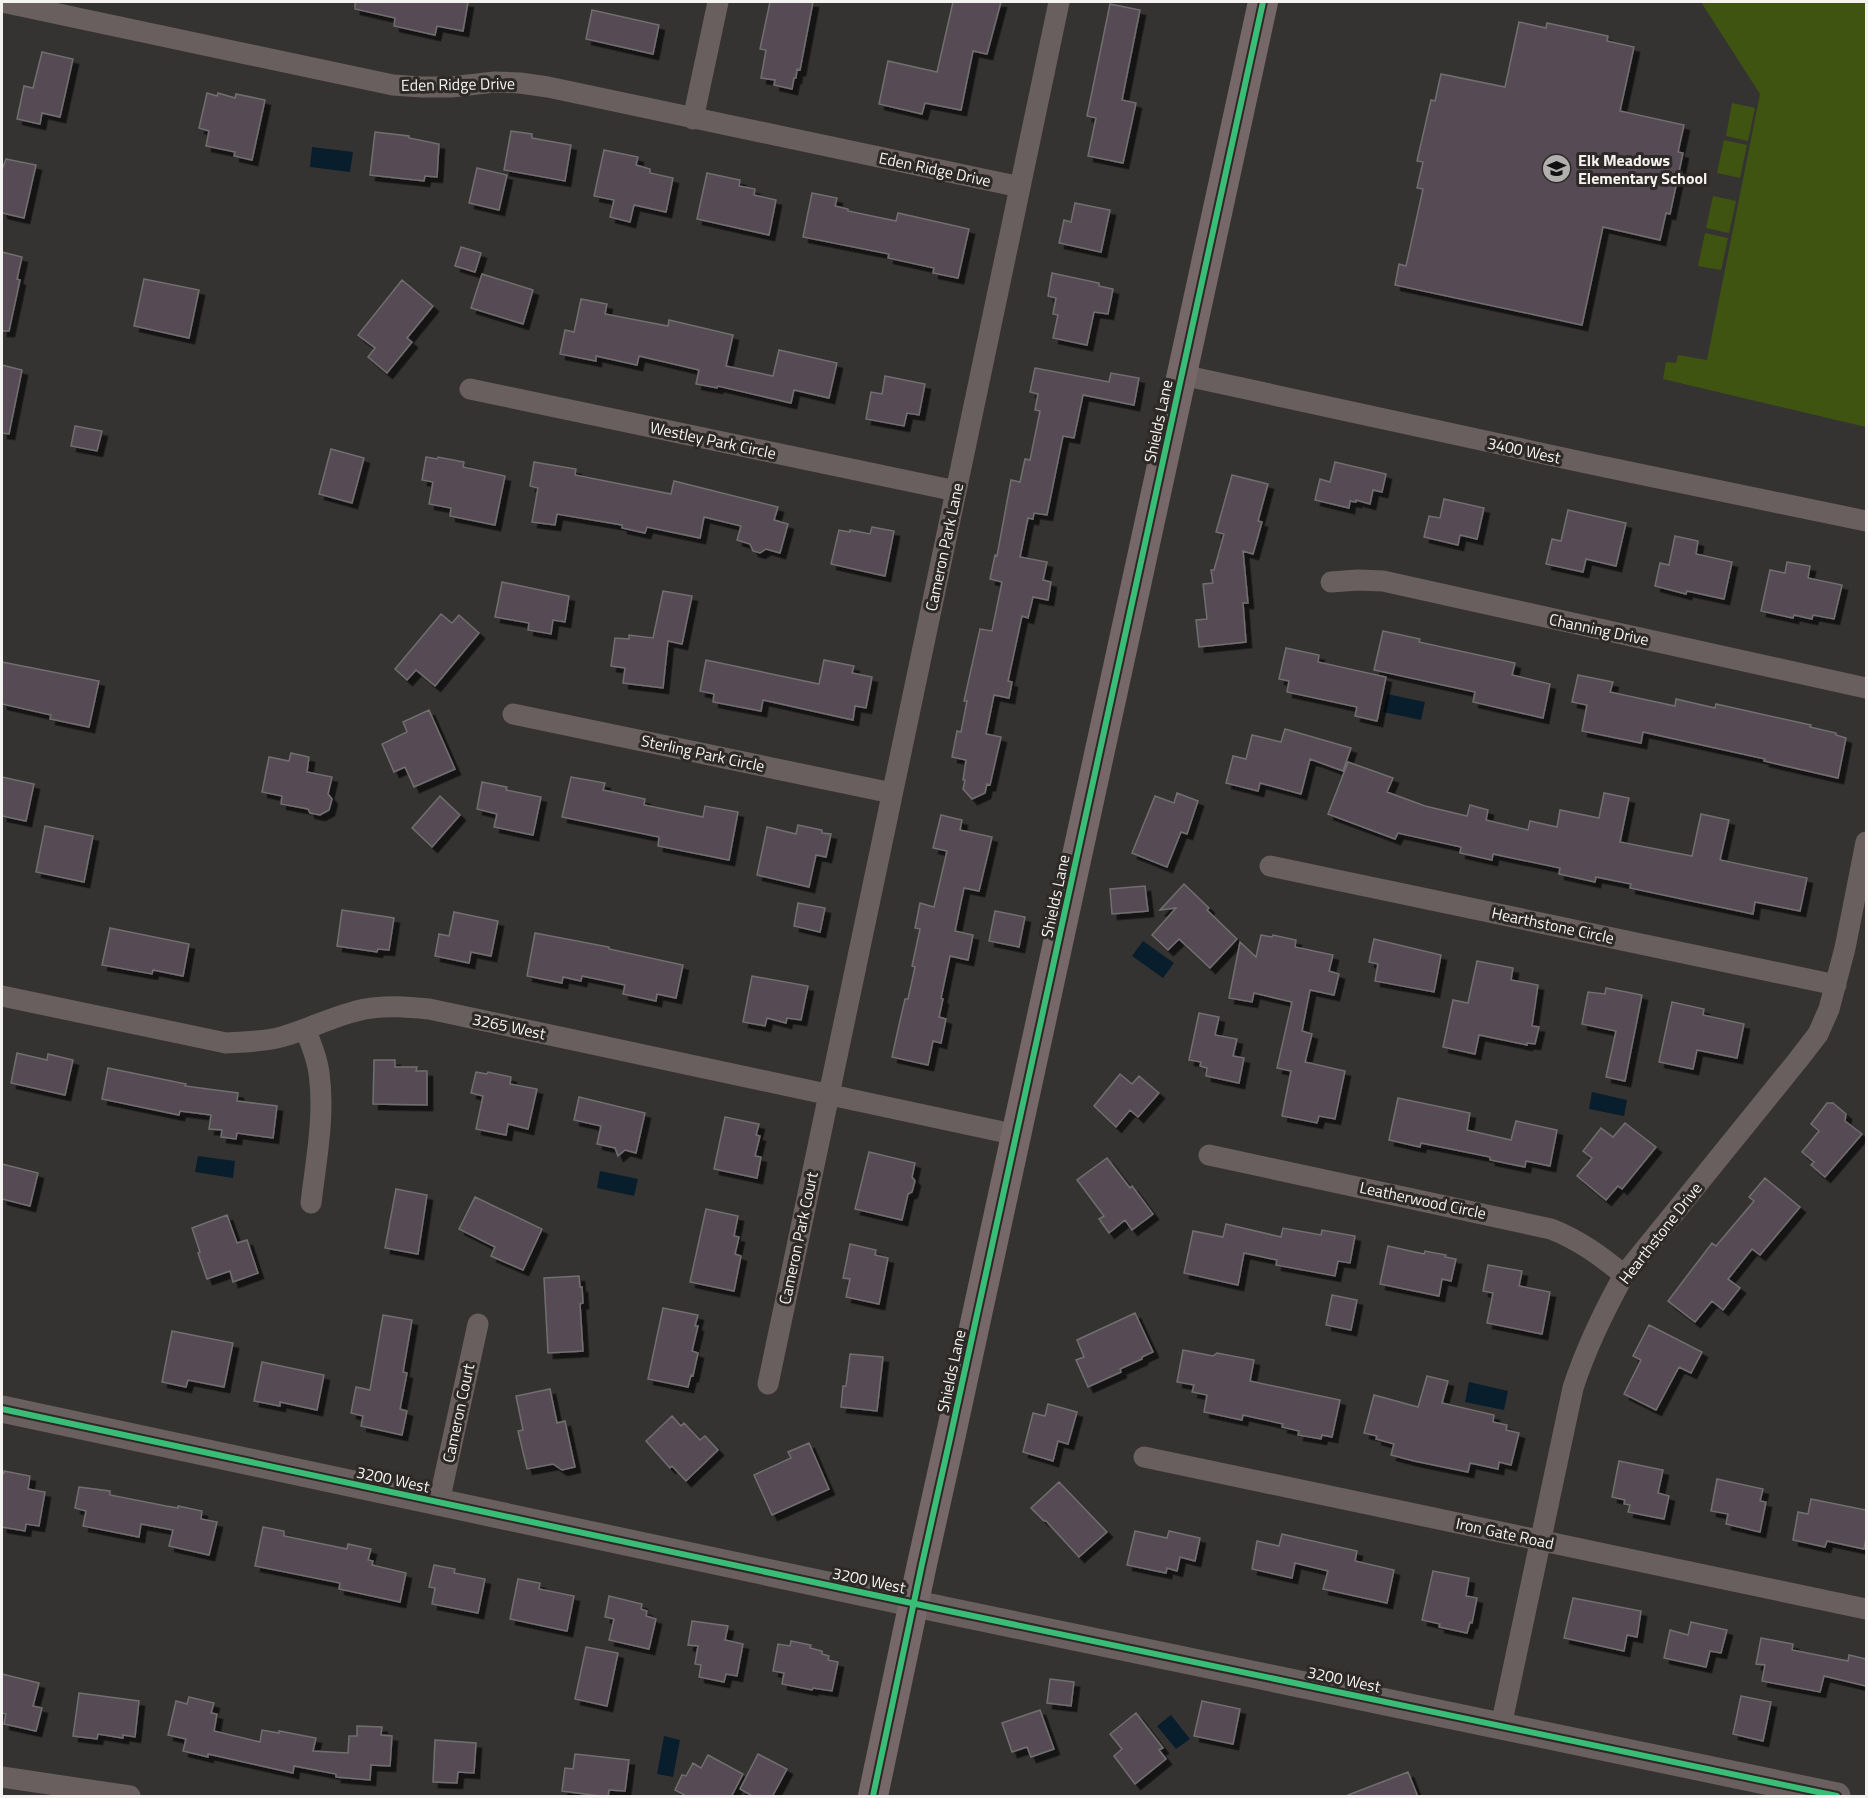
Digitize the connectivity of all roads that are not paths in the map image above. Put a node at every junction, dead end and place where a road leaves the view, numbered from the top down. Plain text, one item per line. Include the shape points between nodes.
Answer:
1 (2, 2) edge
2 (718, 2) edge
3 (1059, 2) edge
4 (1263, 2) edge
5 (693, 119) junction
6 (1020, 187) junction
7 (1182, 375) junction
8 (470, 389) dead end
9 (956, 491) junction
10 (1866, 521) edge
11 (1331, 582) dead end
12 (1866, 688) edge
13 (513, 714) dead end
14 (892, 793) junction
15 (1866, 842) edge
16 (1270, 866) dead end
17 (1836, 985) junction
18 (2, 996) edge
19 (305, 1029) junction
20 (829, 1093) junction
21 (1017, 1135) junction
22 (1209, 1155) dead end
23 (311, 1203) dead end
24 (1624, 1275) junction
25 (477, 1324) dead end
26 (768, 1384) dead end
27 (2, 1409) edge
28 (1144, 1457) dead end
29 (439, 1502) junction
30 (1541, 1541) junction
31 (913, 1603) junction
32 (1866, 1609) edge
33 (1501, 1726) junction
34 (2, 1777) edge
35 (130, 1797) edge
36 (873, 1797) edge
37 (1836, 1797) edge

1 - 5 street, Eden Ridge Drive via 393,85 520,83
2 - 5 street
3 - 6 street, Cameron Park Lane
4 - 7 main road, Shields Lane
5 - 6 street, Eden Ridge Drive
6 - 9 street, Cameron Park Lane
7 - 10 street, 3400 West
7 - 21 main road, Shields Lane
8 - 9 street, Westley Park Circle
9 - 14 street, Cameron Park Lane
11 - 12 street, Channing Drive via 1383,581
13 - 14 street, Sterling Park Circle
14 - 20 street, Cameron Park Lane
15 - 17 street, Hearthstone Drive
16 - 17 street, Hearthstone Circle
17 - 24 street, Hearthstone Drive via 1818,1034
18 - 19 street, 3265 West via 226,1042 253,1042
19 - 20 street, 3265 West via 366,1009 429,1009
19 - 23 street via 319,1070 321,1093
20 - 21 street, 3265 West
20 - 26 street, Cameron Park Court
21 - 31 main road, Shields Lane
22 - 24 street, Leatherwood Circle via 1551,1229 1587,1246
24 - 30 street, Hearthstone Drive via 1573,1388
25 - 29 street, Cameron Court
27 - 29 street, 3200 West
28 - 30 street, Iron Gate Road
29 - 31 street, 3200 West
30 - 32 street, Iron Gate Road
30 - 33 street, Hearthstone Drive
31 - 33 street, 3200 West
31 - 36 main road, Shields Lane
33 - 37 street, 3200 West
34 - 35 street

